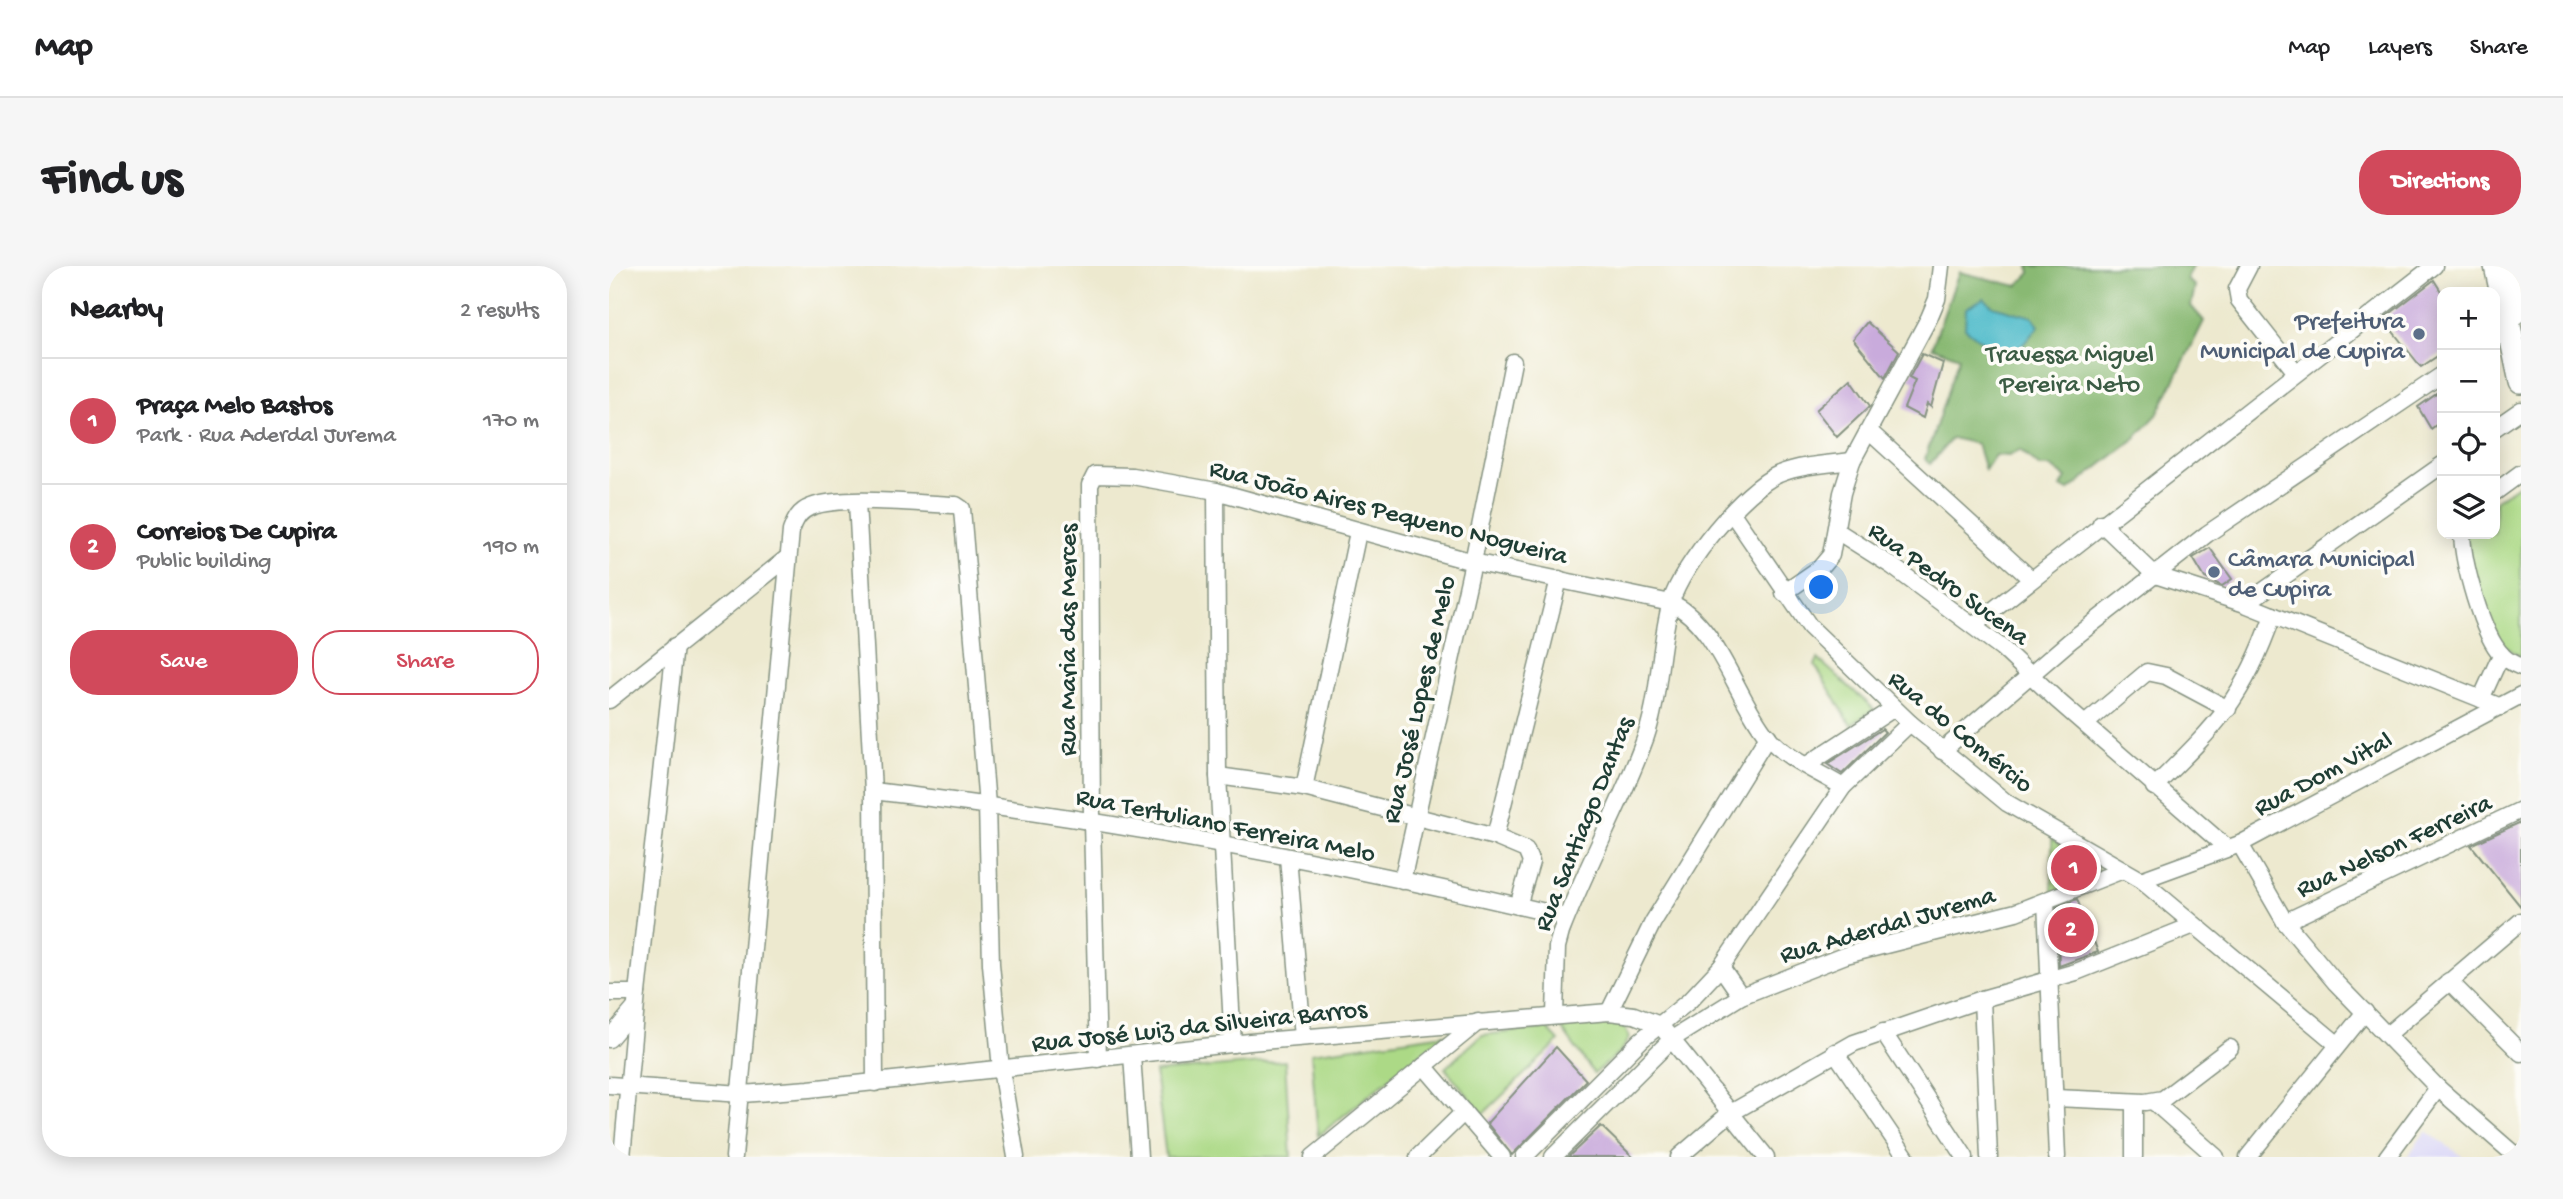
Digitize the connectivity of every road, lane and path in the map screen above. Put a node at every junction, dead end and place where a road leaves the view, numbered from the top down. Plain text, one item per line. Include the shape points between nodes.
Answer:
1 (1941, 266) edge
2 (1949, 266) edge
3 (2249, 266) edge
4 (2434, 266) edge
5 (2496, 266) edge
6 (2514, 266) edge
7 (2413, 273) edge
8 (1940, 283) junction
9 (2521, 300) edge
10 (2508, 330) edge
11 (1513, 362) dead end
12 (2295, 371) junction
13 (2437, 378) edge
14 (2521, 382) edge
15 (2521, 410) edge
16 (2500, 425) edge
17 (1870, 432) junction
18 (1852, 461) junction
19 (2437, 469) edge
20 (2521, 473) edge
21 (1095, 475) joint
22 (2500, 488) edge
23 (1216, 491) junction
24 (857, 502) junction
25 (1732, 513) junction
26 (2101, 523) junction
27 (1358, 531) junction
28 (1837, 531) junction
29 (2463, 539) edge
30 (787, 558) junction
31 (1473, 562) junction
32 (2155, 575) junction
33 (1559, 579) junction
34 (2031, 579) junction
35 (1784, 593) junction
36 (1671, 603) junction
37 (2245, 604) junction
38 (2273, 615) junction
39 (1974, 625) junction
40 (675, 646) junction
41 (2501, 655) junction
42 (2521, 667) edge
43 (2032, 675) junction
44 (2521, 695) edge
45 (609, 699) edge
46 (2481, 699) junction
47 (2501, 707) junction
48 (1893, 708) junction
49 (2228, 709) junction
50 (1910, 723) junction
51 (2085, 724) junction
52 (1767, 736) junction
53 (1942, 751) junction
54 (1807, 765) junction
55 (1218, 776) junction
56 (1843, 787) junction
57 (2154, 787) junction
58 (1304, 788) junction
59 (873, 791) junction
60 (987, 805) junction
61 (2521, 810) edge
62 (1415, 817) junction
63 (1092, 822) junction
64 (1495, 837) junction
65 (1221, 843) junction
66 (2233, 846) junction
67 (1288, 857) junction
68 (2123, 870) junction
69 (2141, 880) junction
70 (1402, 881) junction
71 (2046, 901) junction
72 (1518, 906) junction
73 (1566, 917) junction
74 (2521, 921) edge
75 (2285, 922) junction
76 (2194, 925) junction
77 (1721, 967) junction
78 (2049, 981) junction
79 (2449, 981) junction
80 (609, 993) edge
81 (1741, 996) junction
82 (1982, 999) junction
83 (636, 1001) junction
84 (1609, 1012) junction
85 (2365, 1012) junction
86 (1555, 1015) junction
87 (1478, 1022) junction
88 (1660, 1025) junction
89 (1883, 1032) junction
90 (2387, 1035) junction
91 (1303, 1037) junction
92 (609, 1039) edge
93 (1672, 1039) junction
94 (1233, 1044) junction
95 (2337, 1044) junction
96 (2230, 1048) dead end
97 (1835, 1052) junction
98 (2521, 1053) edge
99 (1132, 1055) junction
100 (1098, 1059) junction
101 (1424, 1066) junction
102 (1001, 1069) junction
103 (875, 1083) junction
104 (609, 1084) edge
105 (630, 1087) junction
106 (2438, 1088) junction
107 (742, 1094) junction
108 (2055, 1098) junction
109 (2134, 1102) junction
110 (2154, 1102) junction
111 (1464, 1112) junction
112 (1729, 1114) junction
113 (622, 1157) edge
114 (734, 1157) edge
115 (1016, 1157) edge
116 (1139, 1157) edge
117 (1313, 1157) edge
118 (1418, 1157) edge
119 (1502, 1157) edge
120 (1524, 1157) edge
121 (1553, 1157) edge
122 (1679, 1157) edge
123 (1766, 1157) edge
124 (1906, 1157) edge
125 (1965, 1157) edge
126 (1989, 1157) edge
127 (2057, 1157) edge
128 (2134, 1157) edge
129 (2216, 1157) edge
130 (2248, 1157) edge
131 (2387, 1157) edge
132 (2517, 1157) edge

1 - 8 street
2 - 8 street
3 - 12 street via 2237,289 2242,305
4 - 7 street
5 - 10 main road
6 - 9 main road
7 - 12 street
8 - 17 street via 1929,318
10 - 14 main road
11 - 31 street, Rua José Lopes de Melo
12 - 26 street
13 - 32 street
15 - 16 street
17 - 18 street
17 - 34 street
18 - 25 street, Rua Santiago Dantas via 1781,473 1748,493
18 - 28 street
19 - 37 street
20 - 22 street
21 - 23 street, Rua João Aires Pequeno Nogueira via 1132,476
21 - 63 street, Rua Maria das Merces via 1090,485
23 - 27 street, Rua João Aires Pequeno Nogueira
23 - 55 street
24 - 30 street via 821,504 800,513 791,531
24 - 59 street
24 - 60 street via 956,505 962,509
25 - 35 street, Rua do Comércio
25 - 36 street, Rua Santiago Dantas via 1684,573
26 - 32 street
26 - 34 street
27 - 31 street, Rua João Aires Pequeno Nogueira
27 - 58 street
28 - 35 street via 1826,562
28 - 39 street, Rua Pedro Sucena
29 - 41 street via 2465,562
30 - 40 street
30 - 107 street
31 - 33 street, Rua João Aires Pequeno Nogueira
31 - 62 street, Rua José Lopes de Melo
32 - 37 street
32 - 43 street
33 - 36 street, Rua João Aires Pequeno Nogueira
33 - 64 street
34 - 39 street
35 - 48 street, Rua do Comércio via 1819,636
36 - 52 street via 1685,609 1700,625
36 - 73 street, Rua Santiago Dantas via 1649,727
37 - 38 street
38 - 46 street
38 - 49 street via 2251,674
39 - 43 street, Rua Pedro Sucena
40 - 45 street
40 - 83 street
41 - 42 street
41 - 46 street
43 - 51 street, Rua Pedro Sucena
43 - 53 street
44 - 47 street, Rua Dom Vital
46 - 47 street
47 - 66 street, Rua Dom Vital
48 - 50 street, Rua do Comércio
48 - 54 street
49 - 51 street via 2160,673 2147,672
49 - 57 street
50 - 53 street, Rua do Comércio
50 - 56 street
51 - 57 street, Rua Pedro Sucena
52 - 54 street
52 - 84 street via 1653,922
53 - 68 street, Rua do Comércio via 2007,803
54 - 56 street
55 - 58 street
55 - 65 street
56 - 77 street
57 - 66 street, Rua Pedro Sucena
58 - 62 street
59 - 60 street, Rua Tertuliano Ferreira Melo
59 - 103 street
60 - 63 street, Rua Tertuliano Ferreira Melo
60 - 102 street via 989,923
61 - 75 street, Rua Nelson Ferreira
62 - 64 street
62 - 70 street, Rua José Lopes de Melo
63 - 65 street, Rua Tertuliano Ferreira Melo
63 - 100 street, Rua Maria das Merces
64 - 72 street via 1530,855
65 - 67 street, Rua Tertuliano Ferreira Melo
65 - 94 street
66 - 69 street, Rua Dom Vital
66 - 75 street, Rua Pedro Sucena
67 - 70 street, Rua Tertuliano Ferreira Melo
67 - 91 street
68 - 69 street, Rua do Comércio
68 - 71 street, Rua Aderdal Jurema
69 - 76 street, Rua do Comércio
70 - 72 street, Rua Tertuliano Ferreira Melo
71 - 78 street
71 - 81 street, Rua Aderdal Jurema via 1846,955
72 - 73 street, Rua Tertuliano Ferreira Melo
73 - 86 street, Rua Santiago Dantas via 1557,947
74 - 79 street
75 - 85 street, Rua Pedro Sucena
76 - 78 street
76 - 95 street, Rua do Comércio
77 - 81 street
77 - 88 street
78 - 82 street
78 - 108 street
79 - 90 street
79 - 98 street
80 - 83 street
81 - 93 street, Rua Aderdal Jurema
82 - 89 street
82 - 126 street
83 - 92 street
83 - 105 street
84 - 86 street, Rua José Luiz da Silveira Barros
84 - 88 street, Rua José Luiz da Silveira Barros
85 - 90 street, Rua Pedro Sucena
85 - 95 street
86 - 87 street, Rua José Luiz da Silveira Barros
87 - 91 street, Rua José Luiz da Silveira Barros
87 - 101 street
88 - 93 street
88 - 120 street
89 - 97 street
89 - 125 street
90 - 106 street, Rua Pedro Sucena
91 - 94 street, Rua José Luiz da Silveira Barros
93 - 112 street
93 - 121 street, Rua Aderdal Jurema
94 - 99 street, Rua José Luiz da Silveira Barros
95 - 130 street
96 - 110 street via 2171,1095
97 - 112 street
97 - 124 street
99 - 100 street, Rua José Luiz da Silveira Barros
99 - 116 street
100 - 102 street, Rua José Luiz da Silveira Barros
101 - 111 street
101 - 117 street
102 - 103 street, Rua José Luiz da Silveira Barros
102 - 115 street
103 - 107 street, Rua José Luiz da Silveira Barros
104 - 105 street, Rua José Luiz da Silveira Barros
105 - 107 street, Rua José Luiz da Silveira Barros
105 - 113 street
106 - 131 street
106 - 132 street, Rua Pedro Sucena
107 - 114 street
108 - 109 street
108 - 127 street
109 - 110 street
109 - 128 street
110 - 129 street
111 - 118 street
111 - 119 street
112 - 122 street
112 - 123 street

